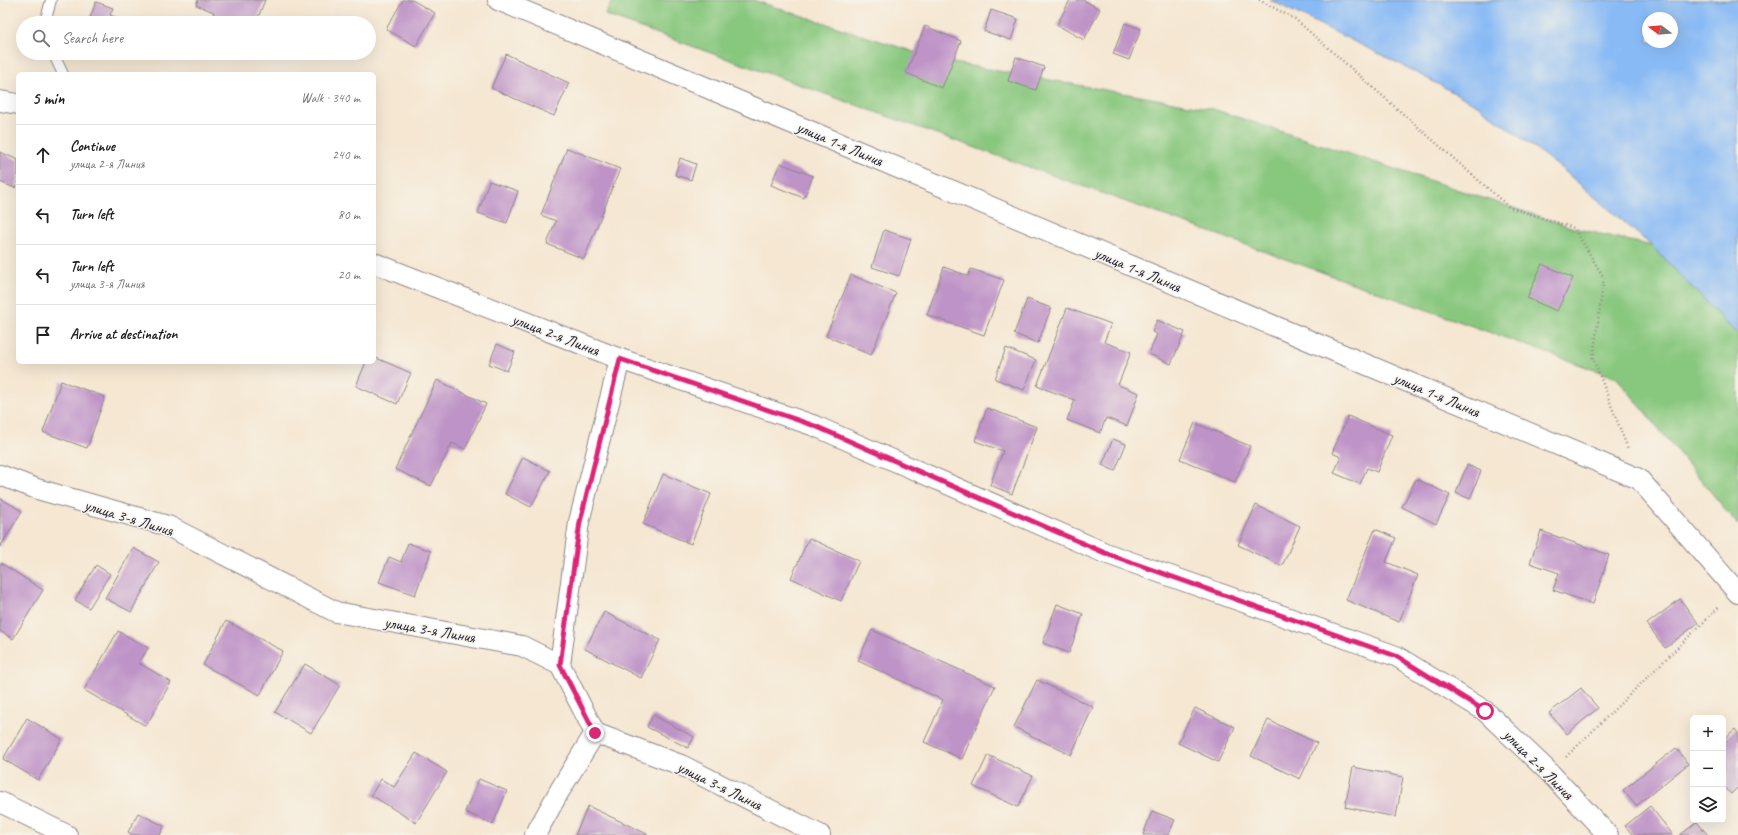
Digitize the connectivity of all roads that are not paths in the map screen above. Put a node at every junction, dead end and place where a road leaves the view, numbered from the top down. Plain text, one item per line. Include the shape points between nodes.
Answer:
1 (51, 0) edge
2 (498, 0) edge
3 (47, 16) edge
4 (56, 60) edge
5 (62, 72) edge
6 (0, 102) edge
7 (16, 104) edge
8 (376, 264) edge
9 (620, 359) junction
10 (0, 475) edge
11 (1737, 592) edge
12 (560, 665) junction
13 (595, 733) junction
14 (0, 802) edge
15 (67, 835) edge
16 (535, 835) edge
17 (820, 835) edge
18 (1608, 835) edge

1 - 3 lane
2 - 11 street, улица 1-я Линия via 1639,479
4 - 5 lane
6 - 7 street
8 - 9 street, улица 2-я Линия
9 - 12 street via 580,522
9 - 18 street, улица 2-я Линия via 815,426 1105,553 1396,656 1485,711 1550,773
10 - 12 street, улица 3-я Линия via 36,489 168,526 336,612 522,646
12 - 13 street
13 - 16 street
13 - 17 street, улица 3-я Линия via 681,765
14 - 15 street

